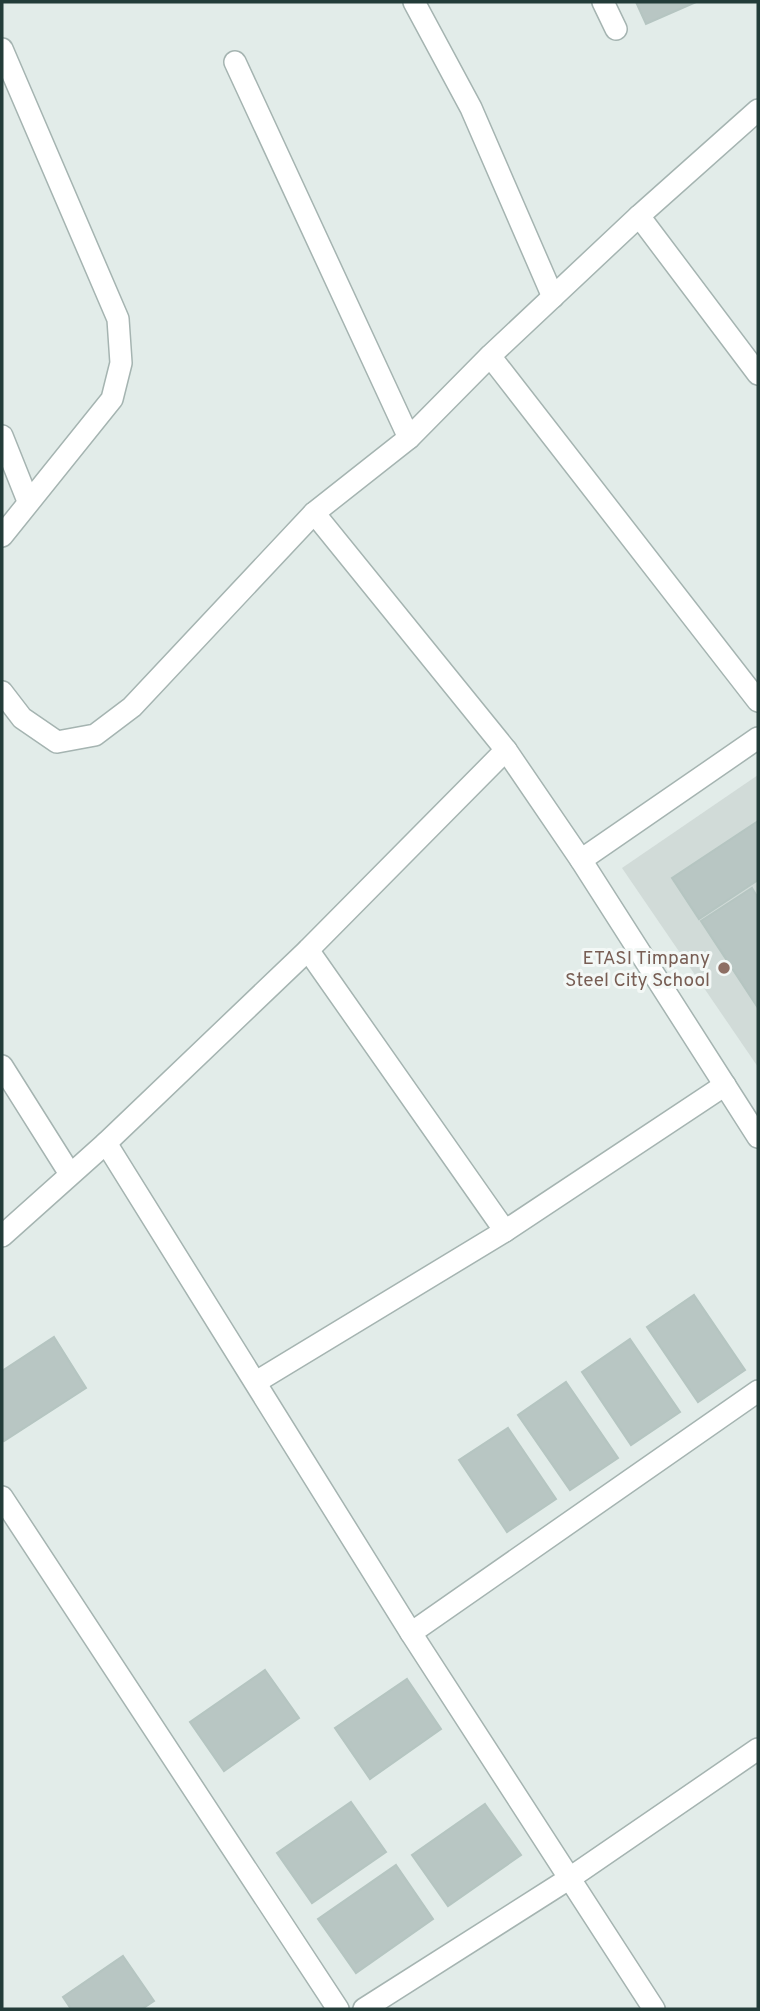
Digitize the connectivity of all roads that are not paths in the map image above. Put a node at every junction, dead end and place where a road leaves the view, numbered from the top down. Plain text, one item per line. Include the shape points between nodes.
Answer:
1 (414, 2) edge
2 (603, 2) edge
3 (617, 29) dead end
4 (2, 49) edge
5 (235, 62) dead end
6 (758, 110) edge
7 (639, 216) junction
8 (553, 297) junction
9 (490, 356) junction
10 (758, 373) edge
11 (2, 436) edge
12 (409, 438) junction
13 (28, 501) junction
14 (314, 513) junction
15 (2, 536) edge
16 (2, 692) edge
17 (758, 701) edge
18 (758, 738) edge
19 (506, 750) junction
20 (581, 860) junction
21 (308, 950) junction
22 (2, 1066) edge
23 (724, 1085) junction
24 (758, 1137) edge
25 (106, 1143) junction
26 (70, 1174) junction
27 (505, 1231) junction
28 (2, 1236) edge
29 (256, 1382) junction
30 (758, 1391) edge
31 (2, 1497) edge
32 (411, 1633) junction
33 (758, 1748) edge
34 (570, 1878) junction
35 (338, 2009) edge
36 (364, 2009) edge
37 (654, 2009) edge

1 - 8 street via 471,108
2 - 3 street
4 - 13 street via 118,319 121,363 112,398
5 - 12 street
6 - 7 street
7 - 8 street
7 - 10 street
8 - 9 street
9 - 12 street
9 - 17 street
11 - 13 street
12 - 14 street
13 - 15 street
14 - 16 street via 132,707 95,735 57,742 22,718
14 - 19 street
18 - 20 street
19 - 20 street
19 - 21 street
20 - 23 street
21 - 25 street
21 - 27 street
22 - 26 street
23 - 24 street
23 - 27 street
25 - 26 street
25 - 29 street
26 - 28 street
27 - 29 street
29 - 32 street
30 - 32 street
31 - 35 street
32 - 34 street
33 - 34 street
34 - 36 street
34 - 37 street

